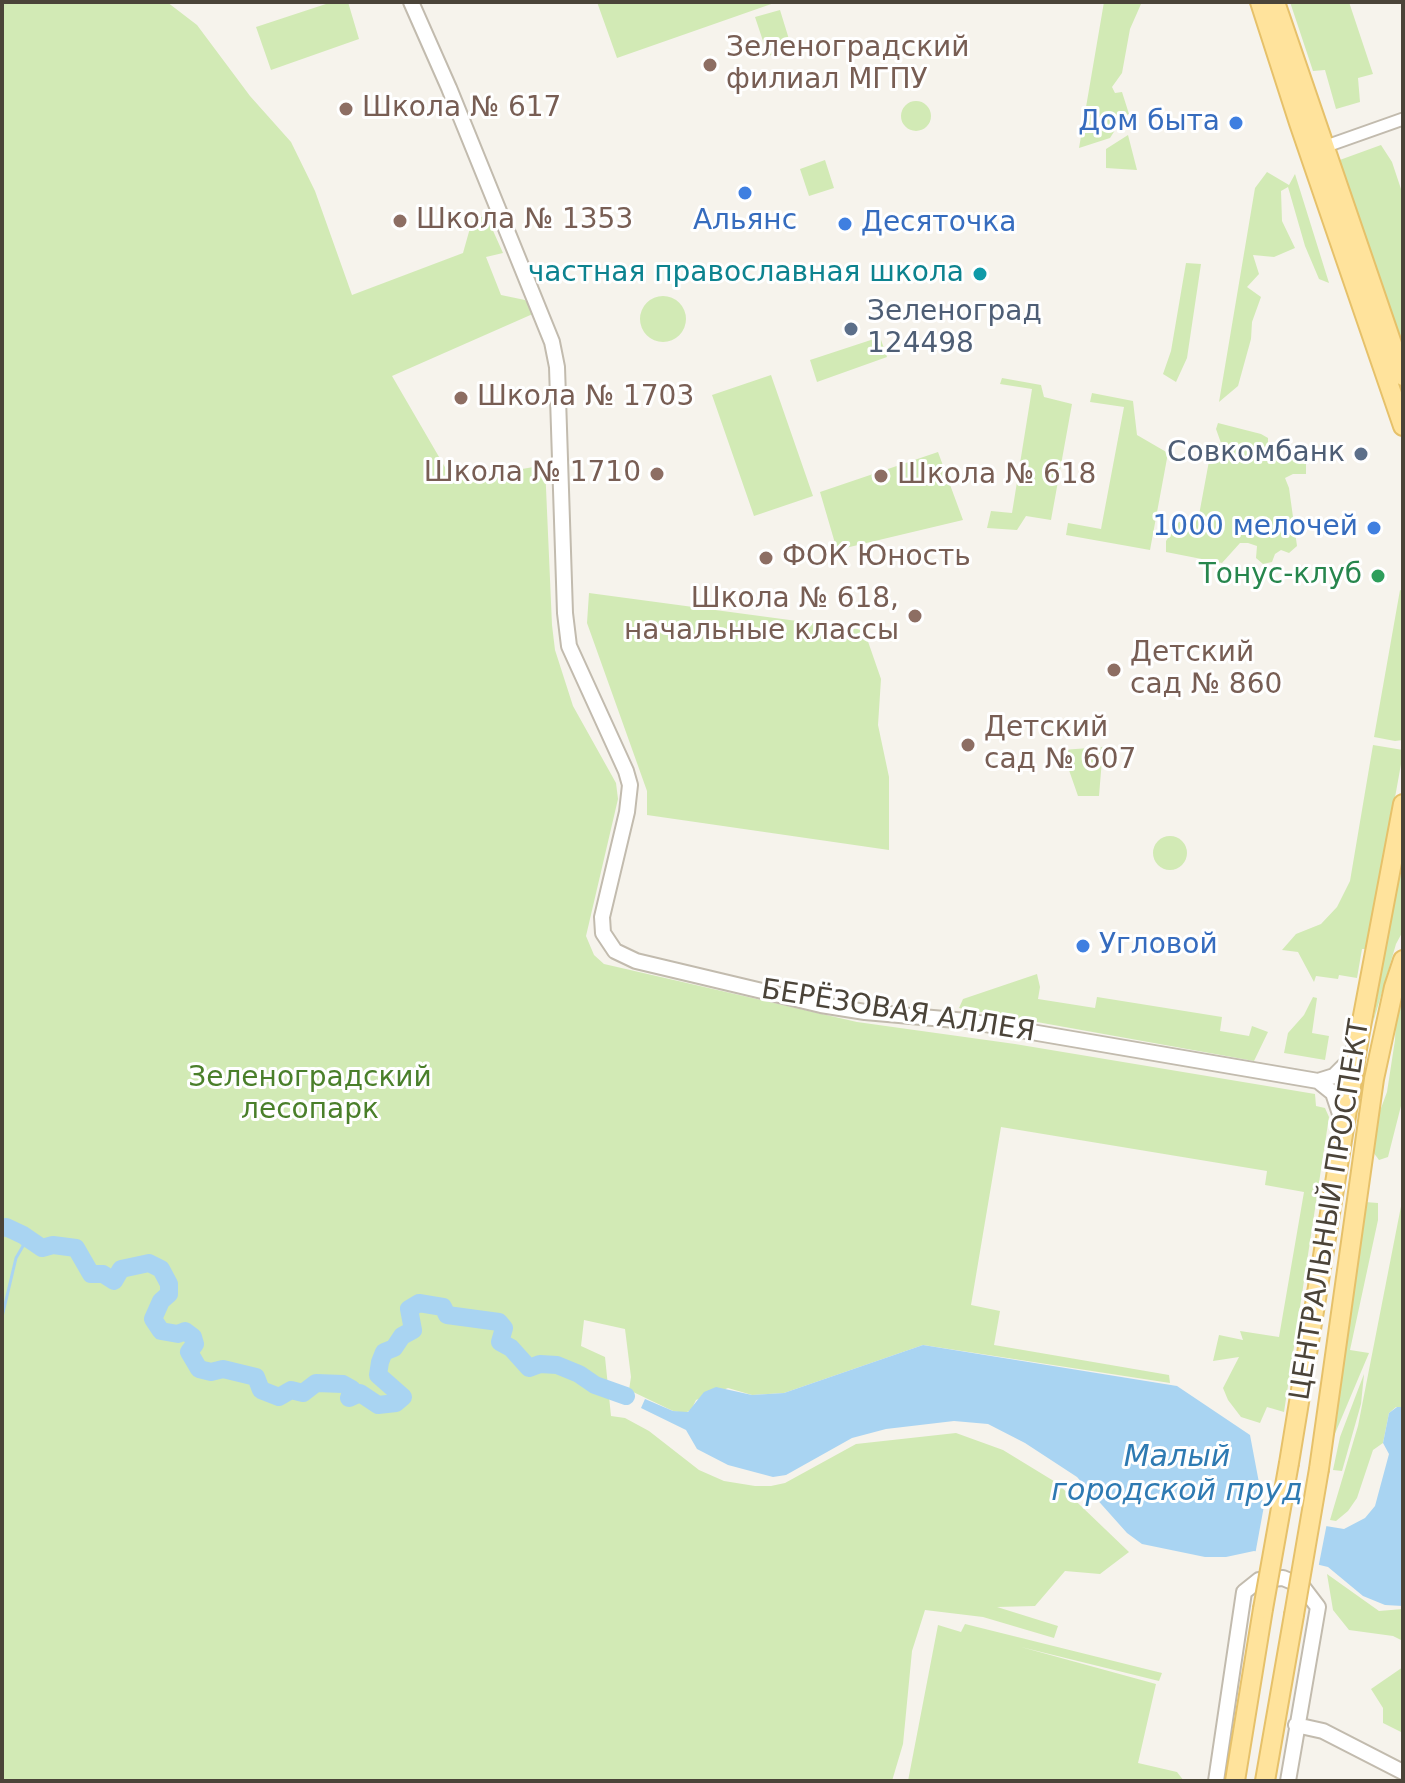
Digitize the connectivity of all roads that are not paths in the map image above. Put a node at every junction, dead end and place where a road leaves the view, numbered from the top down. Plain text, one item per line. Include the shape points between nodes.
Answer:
1 (411, 2) edge
2 (1270, 9) edge
3 (1403, 119) edge
4 (1317, 150) junction
5 (1348, 243) junction
6 (1403, 376) edge
7 (1403, 426) edge
8 (1403, 804) edge
9 (1398, 829) junction
10 (1403, 859) edge
11 (1403, 960) edge
12 (1359, 1037) junction
13 (1318, 1081) junction
14 (1344, 1137) junction
15 (1296, 1725) junction
16 (1403, 1772) edge
17 (1216, 1781) edge
18 (1235, 1781) edge
19 (1265, 1781) edge
20 (1288, 1781) edge

1 - 13 street, БЕРЁЗОВАЯ АЛЛЕЯ via 549,334 557,367 569,646 630,785 602,917 608,943 636,961 821,1005 967,1021
2 - 4 main road
3 - 4 street
4 - 5 main road
5 - 6 main road
5 - 7 main road
8 - 9 main road, ЦЕНТРАЛЬНЫЙ ПРОСПЕКТ
9 - 10 main road, ЦЕНТРАЛЬНЫЙ ПРОСПЕКТ
9 - 12 main road, ЦЕНТРАЛЬНЫЙ ПРОСПЕКТ
11 - 19 main road, ЦЕНТРАЛЬНЫЙ ПРОСПЕКТ, bridge via 1374,1079 1319,1469
12 - 13 street via 1341,1070
12 - 14 main road, ЦЕНТРАЛЬНЫЙ ПРОСПЕКТ
13 - 14 street via 1338,1101
14 - 18 main road, ЦЕНТРАЛЬНЫЙ ПРОСПЕКТ, bridge
15 - 16 street via 1323,1731
15 - 17 street via 1318,1607 1302,1586 1283,1578 1259,1580 1244,1592
15 - 20 street

